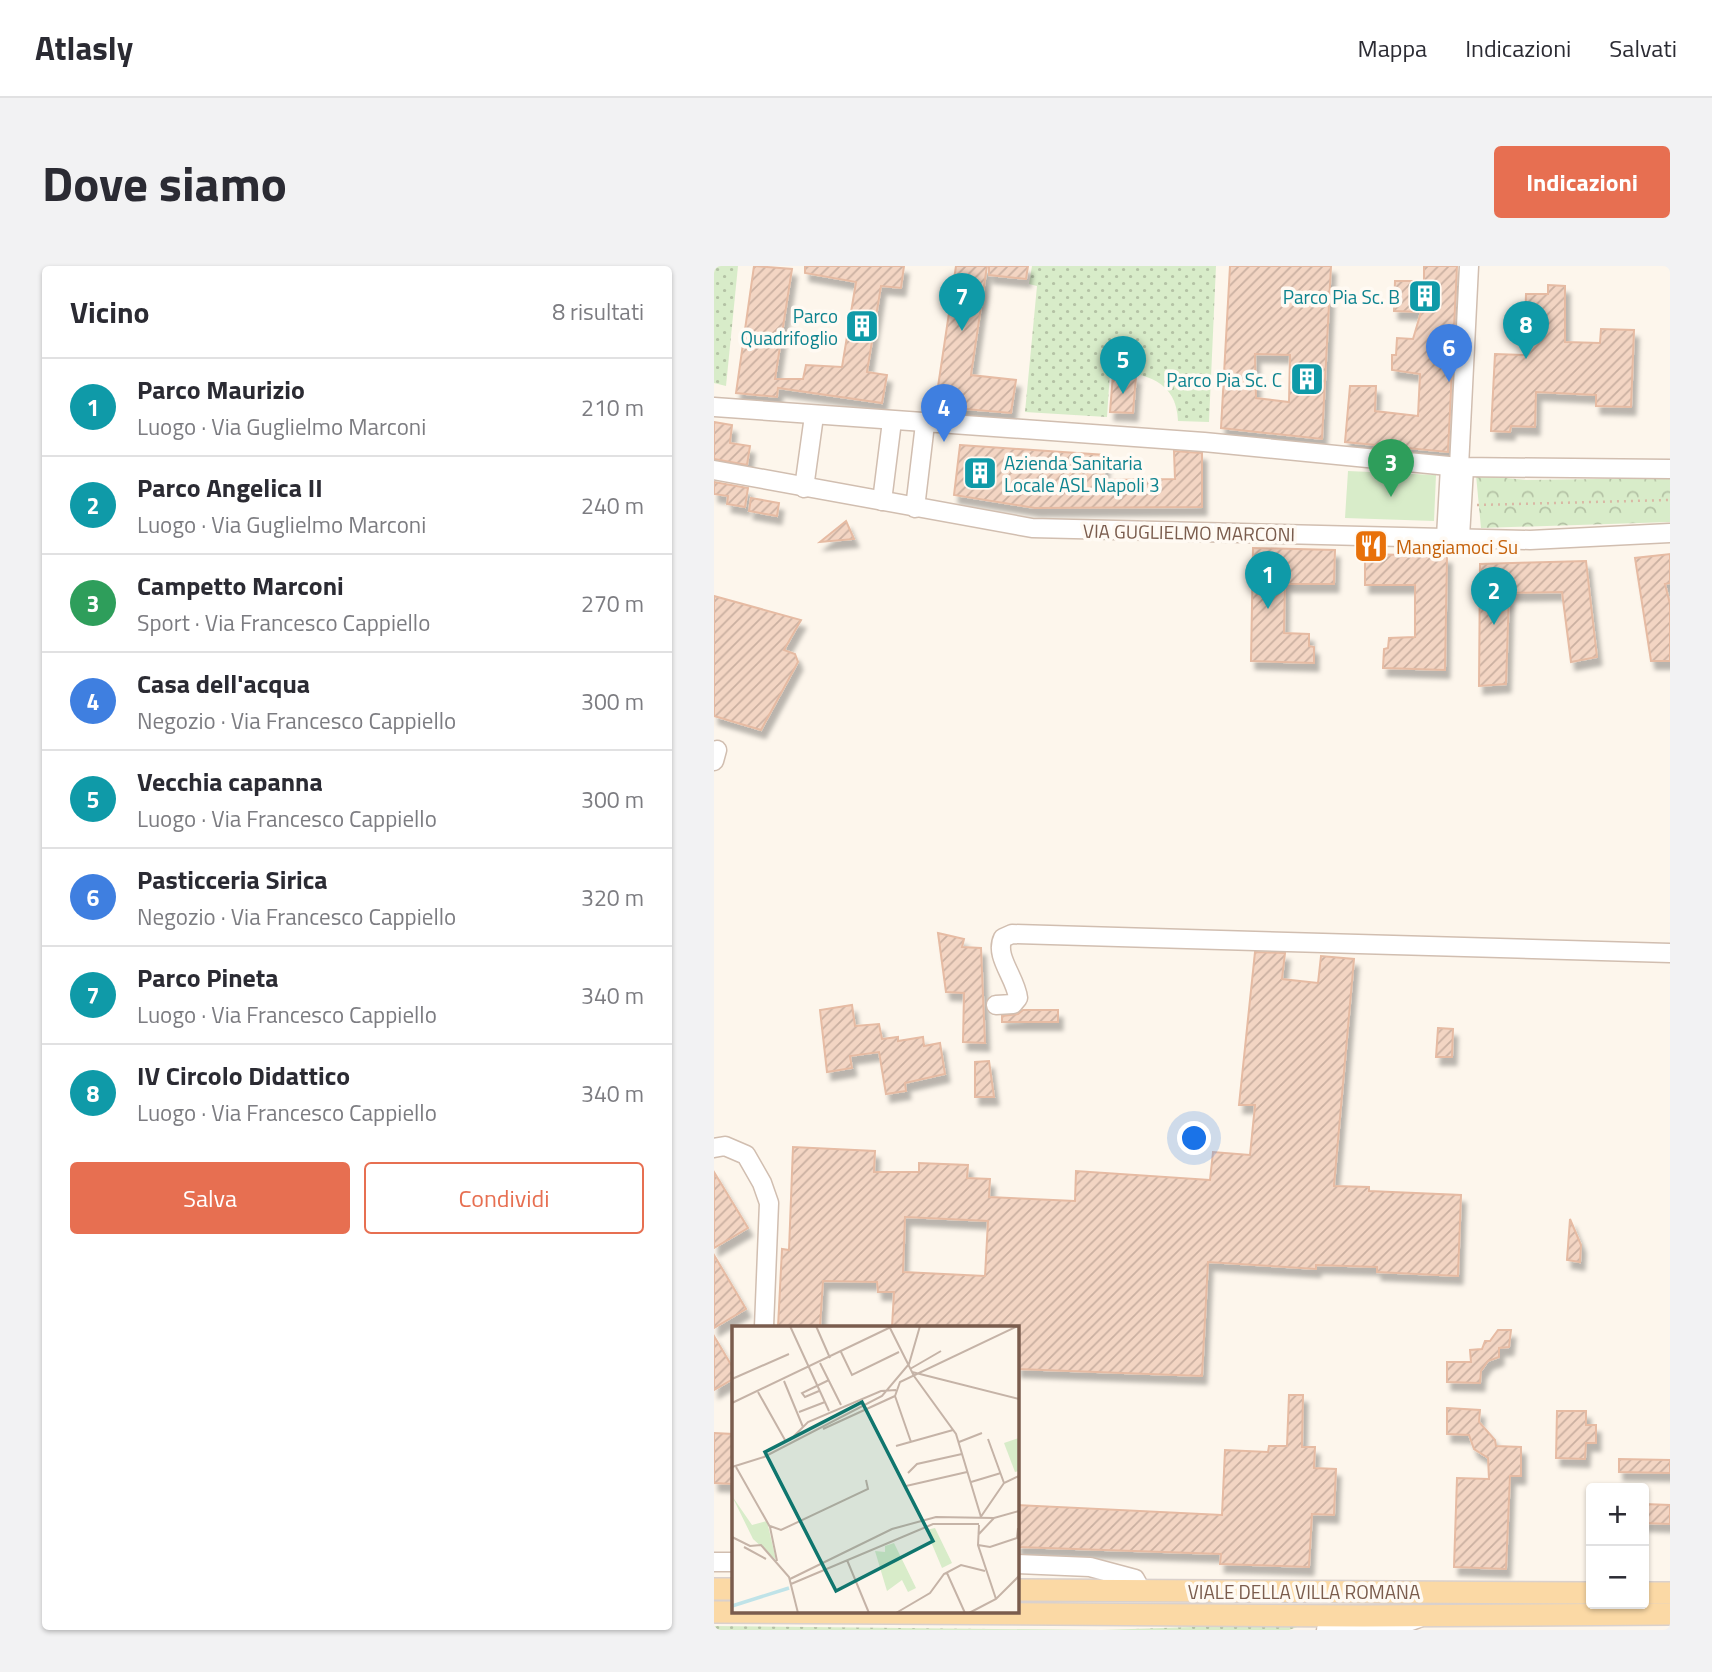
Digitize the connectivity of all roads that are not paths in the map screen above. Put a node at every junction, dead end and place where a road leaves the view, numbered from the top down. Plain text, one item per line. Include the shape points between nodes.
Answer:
1 (1469, 266) edge
2 (714, 407) edge
3 (814, 416) junction
4 (891, 421) junction
5 (925, 424) junction
6 (1458, 467) junction
7 (1670, 469) edge
8 (714, 470) edge
9 (804, 488) junction
10 (882, 501) junction
11 (915, 508) junction
12 (1670, 533) edge
13 (1453, 537) junction
14 (1670, 953) edge
15 (996, 1005) dead end
16 (714, 1147) edge
17 (764, 1326) edge
18 (714, 1562) edge
19 (732, 1562) edge
20 (1018, 1564) edge
21 (714, 1589) edge
22 (732, 1589) edge
23 (1018, 1590) edge
24 (1141, 1590) junction
25 (1586, 1593) edge
26 (1649, 1593) edge
27 (1670, 1593) edge
28 (714, 1612) edge
29 (1670, 1614) edge
30 (1426, 1616) junction
31 (1326, 1630) edge

1 - 6 street
2 - 3 street
3 - 4 street
3 - 9 street
4 - 5 street
4 - 10 street
5 - 6 street via 1204,442
5 - 11 street
6 - 7 street
6 - 13 street
8 - 9 street, VIA GUGLIELMO MARCONI
9 - 10 street, VIA GUGLIELMO MARCONI
10 - 11 street, VIA GUGLIELMO MARCONI
11 - 13 street, VIA GUGLIELMO MARCONI via 1032,528
12 - 13 street, VIA GUGLIELMO MARCONI via 1581,539
14 - 15 street via 1012,934 1003,938 1000,953 1018,998 1013,1004
16 - 17 street via 725,1146 746,1155 769,1203
18 - 19 street
20 - 24 street via 1090,1567 1135,1579
21 - 22 main road
23 - 24 main road, VIALE DELLA VILLA ROMANA
24 - 25 main road, VIALE DELLA VILLA ROMANA
26 - 27 main road
28 - 30 main road, VIALE DELLA VILLA ROMANA
29 - 30 main road, VIALE DELLA VILLA ROMANA
30 - 31 street via 1389,1629

